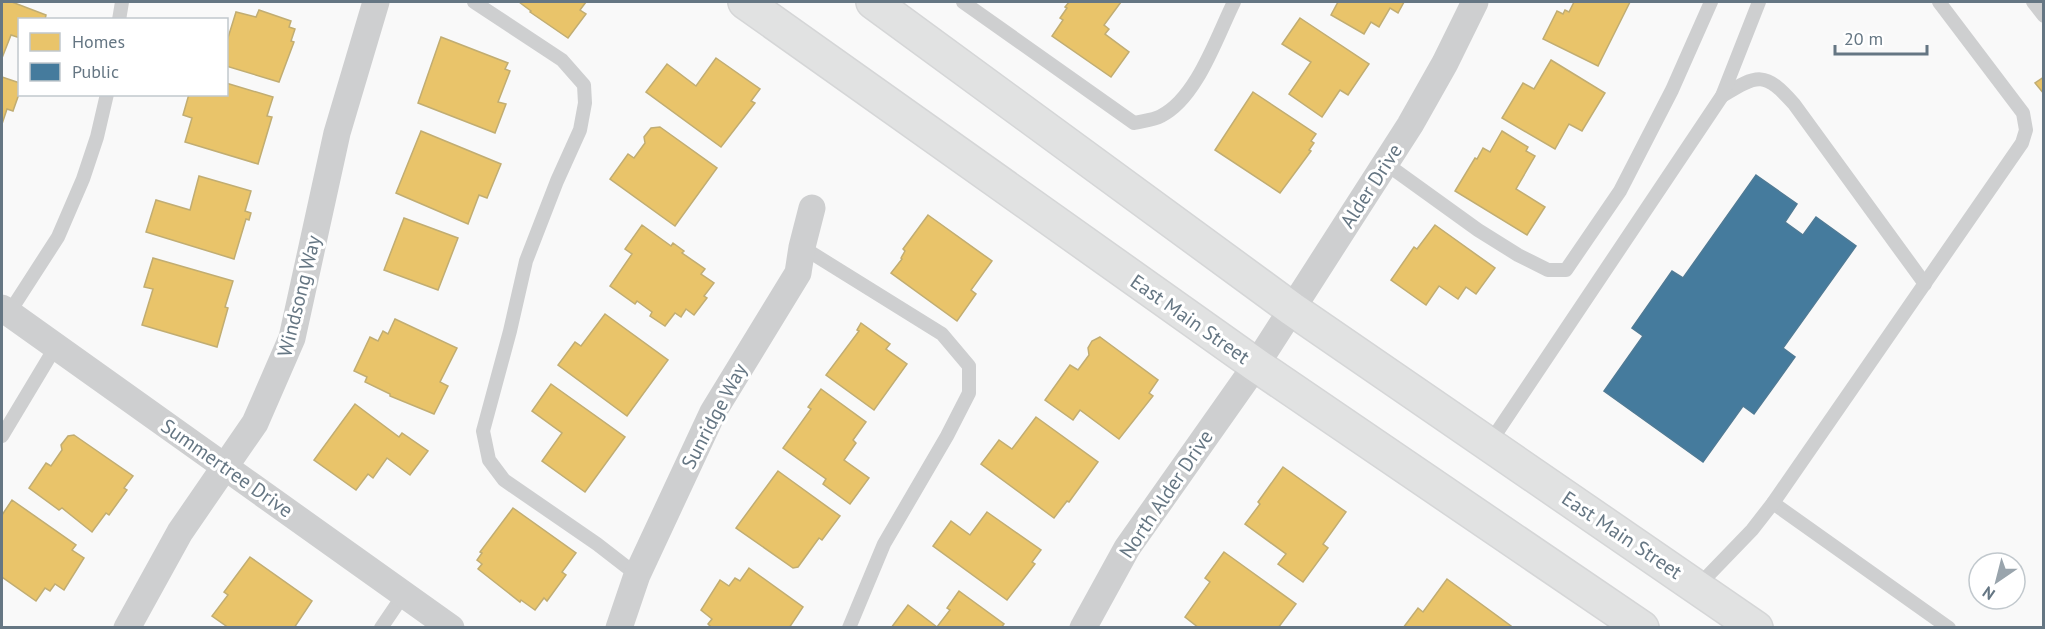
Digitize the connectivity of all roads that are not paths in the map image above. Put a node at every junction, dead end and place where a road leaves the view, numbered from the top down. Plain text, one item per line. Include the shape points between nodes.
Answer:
1 (122, 2) edge
2 (376, 2) edge
3 (474, 2) edge
4 (745, 2) edge
5 (873, 2) edge
6 (963, 2) edge
7 (1234, 2) edge
8 (1475, 2) edge
9 (1711, 2) edge
10 (1759, 2) edge
11 (1939, 2) edge
12 (2033, 2) edge
13 (2043, 16) edge
14 (119, 18) edge
15 (107, 96) edge
16 (1722, 96) junction
17 (1385, 163) junction
18 (812, 208) dead end
19 (802, 247) junction
20 (1925, 284) junction
21 (1292, 309) junction
22 (5, 311) edge
23 (56, 345) junction
24 (1256, 365) junction
25 (2, 436) edge
26 (1489, 444) junction
27 (226, 467) junction
28 (1773, 503) junction
29 (637, 575) junction
30 (1697, 587) junction
31 (404, 594) junction
32 (127, 627) edge
33 (381, 627) edge
34 (451, 627) edge
35 (619, 627) edge
36 (849, 627) edge
37 (1083, 627) edge
38 (1642, 627) edge
39 (1756, 627) edge
40 (1949, 627) edge

1 - 14 lane
2 - 27 street, Windsong Way via 337,133 292,338 255,423
3 - 29 lane via 562,60 584,85 585,103 580,130 526,261 483,431 489,460 504,480
4 - 24 main road, East Main Street
5 - 21 main road, East Main Street
6 - 7 lane via 1134,123 1161,116 1182,99 1201,71
8 - 17 street, Alder Drive via 1445,63
9 - 17 lane via 1672,90 1620,191 1566,270 1548,270 1518,255
10 - 16 lane
11 - 20 lane via 2023,113 2026,130 2022,143
12 - 13 lane
15 - 22 lane via 83,179 58,237
16 - 20 lane via 1749,80 1762,79 1778,86
16 - 26 lane
17 - 21 street, Alder Drive
18 - 19 street, Sunridge Way
19 - 29 street, Sunridge Way via 798,273 713,412
19 - 36 lane via 942,334 969,366 969,393 884,544
20 - 28 lane
21 - 24 street, Alder Drive
21 - 26 main road, East Main Street
22 - 23 street, Summertree Drive
23 - 25 lane
23 - 27 street, Summertree Drive
24 - 37 street, North Alder Drive via 1127,548
24 - 38 main road, East Main Street
26 - 30 main road, East Main Street
27 - 31 street, Summertree Drive
27 - 32 street, Windsong Way via 180,532
28 - 30 lane
28 - 40 lane
29 - 35 street, Sunridge Way
30 - 39 main road, East Main Street
31 - 33 lane
31 - 34 street, Summertree Drive

